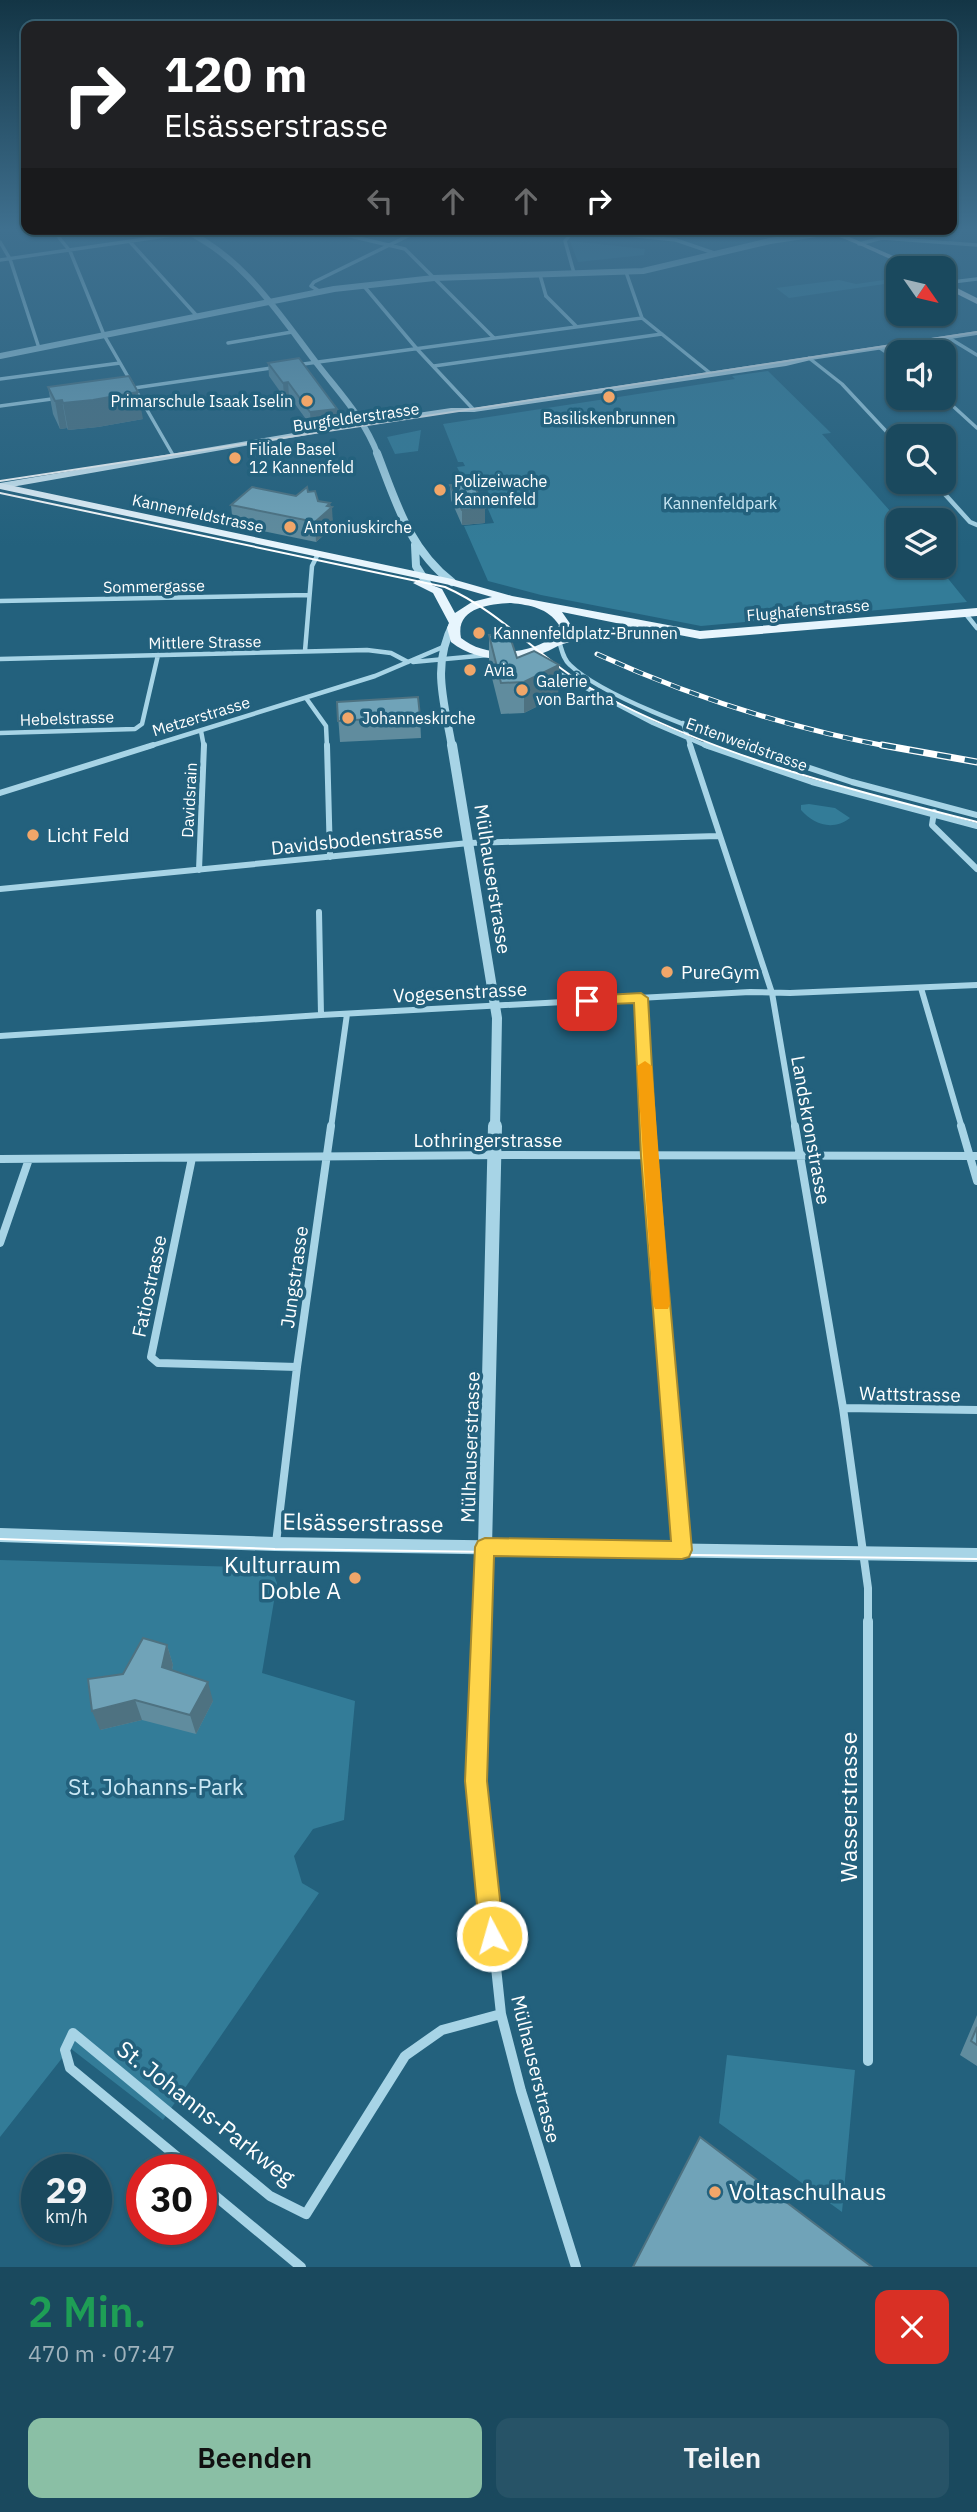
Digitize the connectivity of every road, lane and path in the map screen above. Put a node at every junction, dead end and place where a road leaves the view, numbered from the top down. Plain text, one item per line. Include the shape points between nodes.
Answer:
1 (35, 335) edge
2 (104, 335) joint
3 (276, 335) edge
4 (294, 335) edge
5 (405, 335) edge
6 (491, 335) edge
7 (511, 335) edge
8 (656, 335) edge
9 (663, 335) edge
10 (971, 335) edge
11 (493, 337) junction
12 (949, 338) junction
13 (228, 343) dead end
14 (39, 348) junction
15 (880, 348) junction
16 (417, 349) junction
17 (886, 352) edge
18 (977, 355) edge
19 (0, 356) edge
20 (809, 358) junction
21 (316, 362) junction
22 (120, 363) junction
23 (434, 366) junction
24 (710, 373) junction
25 (0, 379) edge
26 (135, 387) junction
27 (122, 389) edge
28 (68, 397) edge
29 (0, 406) edge
30 (956, 409) edge
31 (474, 410) junction
32 (365, 426) junction
33 (977, 428) edge
34 (886, 431) edge
35 (173, 455) junction
36 (0, 486) edge
37 (945, 494) edge
38 (977, 525) edge
39 (415, 545) junction
40 (315, 557) junction
41 (424, 580) junction
42 (452, 582) junction
43 (309, 595) junction
44 (511, 599) junction
45 (0, 601) edge
46 (547, 606) junction
47 (971, 612) edge
48 (454, 622) junction
49 (643, 626) junction
50 (977, 628) edge
51 (559, 641) junction
52 (443, 647) junction
53 (306, 652) junction
54 (521, 654) junction
55 (158, 655) junction
56 (492, 655) junction
57 (0, 659) edge
58 (440, 660) junction
59 (538, 661) edge
60 (408, 662) junction
61 (550, 668) edge
62 (306, 698) junction
63 (682, 723) junction
64 (201, 731) junction
65 (0, 733) edge
66 (685, 738) junction
67 (0, 793) edge
68 (937, 805) junction
69 (932, 815) junction
70 (977, 815) edge
71 (977, 826) edge
72 (718, 835) junction
73 (470, 844) junction
74 (330, 857) junction
75 (977, 869) edge
76 (199, 870) junction
77 (0, 889) edge
78 (319, 912) dead end
79 (977, 985) edge
80 (921, 988) junction
81 (772, 993) junction
82 (641, 998) junction
83 (495, 1005) junction
84 (348, 1014) junction
85 (321, 1015) junction
86 (0, 1036) edge
87 (495, 1155) junction
88 (799, 1155) junction
89 (327, 1156) junction
90 (649, 1156) junction
91 (974, 1156) edge
92 (192, 1158) junction
93 (0, 1159) edge
94 (29, 1159) junction
95 (977, 1181) edge
96 (0, 1243) edge
97 (297, 1367) junction
98 (843, 1409) junction
99 (977, 1410) edge
100 (0, 1535) edge
101 (275, 1544) junction
102 (485, 1547) junction
103 (682, 1550) junction
104 (865, 1553) junction
105 (977, 1555) edge
106 (501, 2014) junction
107 (868, 2061) dead end
108 (174, 2154) edge
109 (217, 2197) edge
110 (302, 2267) edge
111 (576, 2267) edge

1 - 14 street
2 - 14 street
2 - 22 street
3 - 13 street
4 - 21 street
5 - 16 street
6 - 11 street
7 - 11 street
8 - 23 street
9 - 24 street
10 - 12 main road, Burgfelderstrasse
11 - 16 street
12 - 15 main road, Burgfelderstrasse
12 - 18 street
14 - 19 street
15 - 17 street
15 - 20 main road, Burgfelderstrasse
16 - 21 street
16 - 23 street
20 - 24 main road, Burgfelderstrasse
20 - 34 street via 842,384
21 - 26 street
21 - 32 street
22 - 25 street
22 - 26 street
23 - 31 street
24 - 31 main road, Burgfelderstrasse
26 - 27 street
26 - 35 street
28 - 29 street
30 - 33 street
31 - 32 main road, Burgfelderstrasse via 446,418
32 - 35 main road, Burgfelderstrasse
32 - 39 street
35 - 36 main road, Burgfelderstrasse
36 - 40 main road, Kannenfeldstrasse
37 - 38 street
39 - 41 street via 415,561
39 - 42 street via 430,568
40 - 41 main road, Kannenfeldstrasse
40 - 43 street
41 - 42 main road, Kannenfeldstrasse
41 - 48 main road via 441,594
42 - 44 main road, Kannenfeldstrasse
43 - 45 street, Sommergasse
43 - 53 street
44 - 46 main road, Kannenfeldstrasse
44 - 48 main road via 472,606
46 - 49 main road, Flughafenstrasse
46 - 51 main road via 565,625
47 - 49 main road, Flughafenstrasse via 700,635
47 - 50 street
48 - 52 street, Mülhauserstrasse
48 - 56 main road via 453,634 459,643
49 - 51 main road, Flughafenstrasse
51 - 54 main road, Flughafenstrasse
51 - 63 street, Entenweidstrasse via 566,660 576,669
52 - 58 street, Mülhauserstrasse
52 - 60 street, Metzerstrasse
53 - 55 street, Mittlere Strasse
53 - 60 street, Mittlere Strasse via 380,651
54 - 56 main road, Flughafenstrasse
54 - 59 street
55 - 57 street, Mittlere Strasse
55 - 65 street, Hebelstrasse via 142,723 135,729
56 - 58 street, Metzerstrasse
58 - 60 street, Metzerstrasse
58 - 73 street, Mülhauserstrasse
60 - 62 street, Metzerstrasse
61 - 66 street, Entenweidstrasse
62 - 64 street, Metzerstrasse
62 - 74 street via 326,726
63 - 66 street, Landskronstrasse
63 - 68 street, Entenweidstrasse via 749,751
64 - 67 street, Metzerstrasse
64 - 76 street, Davidsrain via 205,753
66 - 69 street, Entenweidstrasse via 816,784
66 - 72 street, Landskronstrasse
68 - 69 street
68 - 70 street, Entenweidstrasse
69 - 71 street, Entenweidstrasse
69 - 75 street via 932,825
72 - 73 street, Davidsbodenstrasse
72 - 81 street, Landskronstrasse
73 - 74 street, Davidsbodenstrasse
73 - 83 street, Mülhauserstrasse
74 - 76 street, Davidsbodenstrasse
76 - 77 street, Davidsbodenstrasse
78 - 85 street
79 - 80 street, Vogesenstrasse
80 - 81 street, Vogesenstrasse
80 - 91 street
81 - 82 street, Vogesenstrasse
81 - 88 street, Landskronstrasse
82 - 83 street, Vogesenstrasse
82 - 90 street
83 - 84 street, Vogesenstrasse
83 - 87 street, Mülhauserstrasse
84 - 85 street, Vogesenstrasse
84 - 89 street, Jungstrasse
85 - 86 street, Vogesenstrasse
87 - 89 street, Lothringerstrasse
87 - 90 street, Lothringerstrasse
87 - 102 street, Mülhauserstrasse
88 - 90 street, Lothringerstrasse
88 - 91 street, Lothringerstrasse
88 - 98 street, Landskronstrasse
89 - 92 street, Lothringerstrasse
89 - 97 street, Jungstrasse
90 - 103 street
91 - 95 street
92 - 94 street, Lothringerstrasse
92 - 97 street, Fatiostrasse via 151,1357 158,1363
93 - 94 street, Lothringerstrasse
94 - 96 street
97 - 101 street, Jungstrasse
98 - 99 street, Wattstrasse
98 - 104 street, Landskronstrasse
100 - 101 street, Elsässerstrasse
101 - 102 street, Elsässerstrasse
102 - 103 street, Elsässerstrasse
102 - 106 street, Mülhauserstrasse via 476,1781
103 - 104 street, Elsässerstrasse
104 - 105 street, Elsässerstrasse
104 - 107 street, Wasserstrasse
106 - 108 street, St. Johanns-Parkweg via 442,2030 405,2056 306,2214 270,2196 73,2033 64,2050 70,2068
106 - 111 street, Mülhauserstrasse via 520,2091
109 - 110 street

